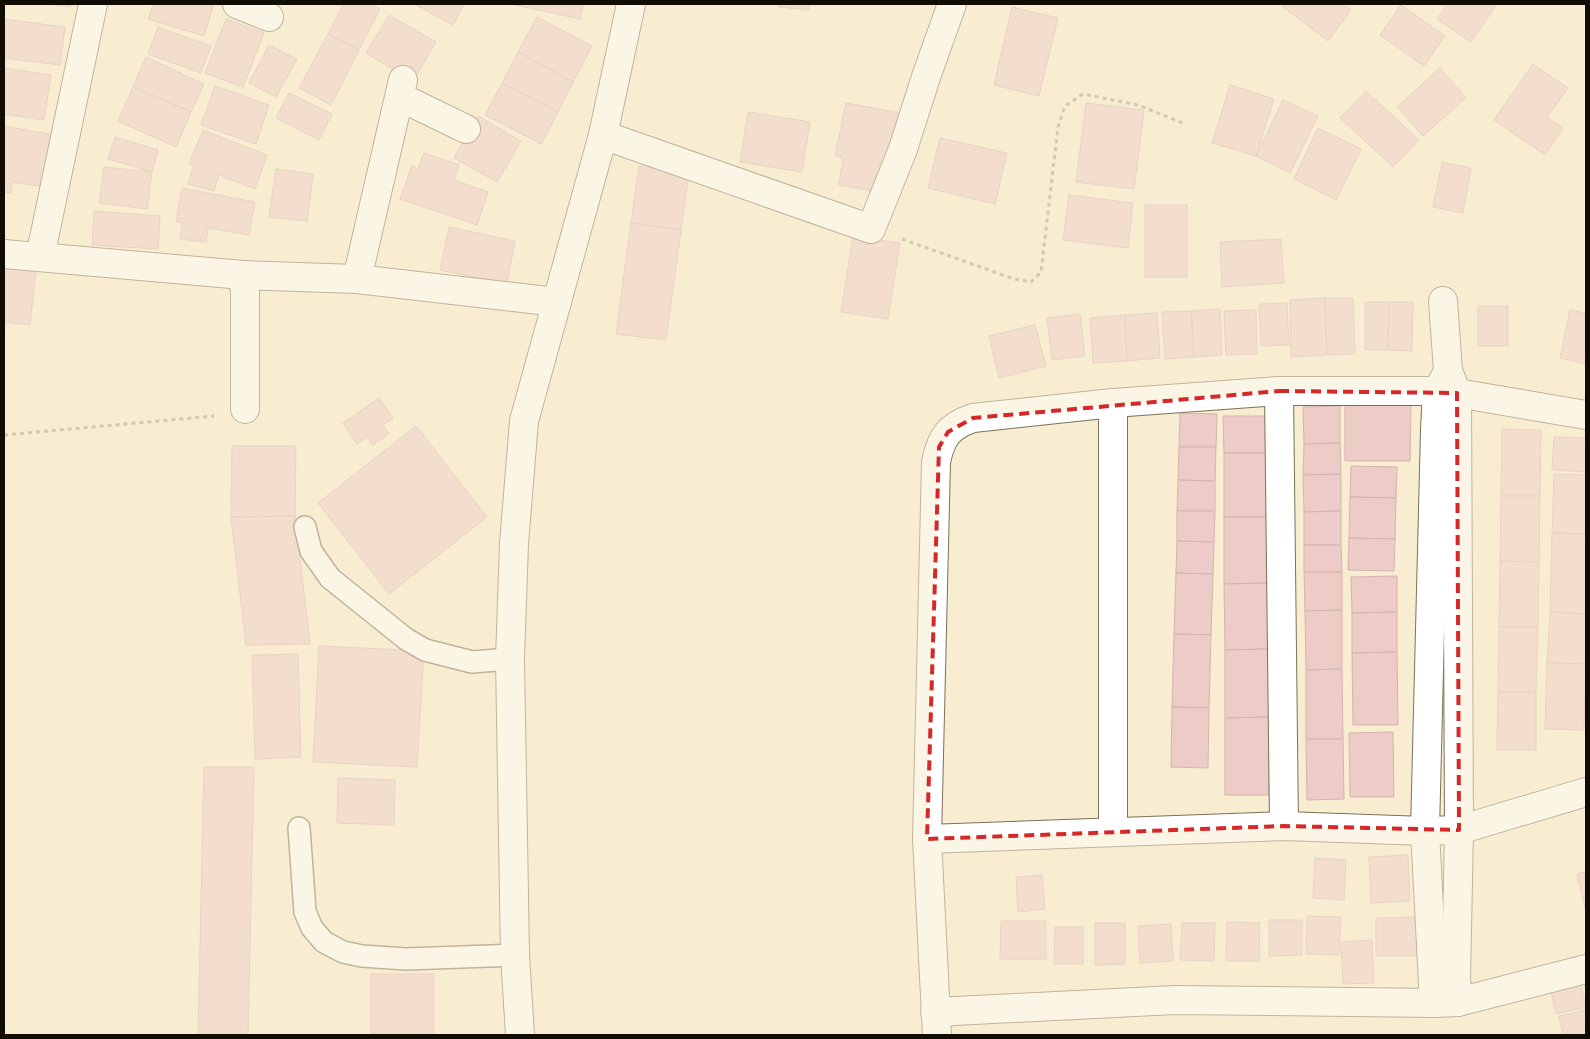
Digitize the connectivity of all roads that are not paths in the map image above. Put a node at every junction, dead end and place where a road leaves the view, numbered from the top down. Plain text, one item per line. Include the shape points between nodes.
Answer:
1 (94, 4) edge
2 (238, 4) edge
3 (631, 4) edge
4 (952, 4) edge
5 (269, 17) dead end
6 (466, 129) dead end
7 (603, 135) junction
8 (4, 254) edge
9 (40, 257) junction
10 (243, 275) junction
11 (357, 279) junction
12 (1442, 301) dead end
13 (557, 302) junction
14 (1447, 385) junction
15 (1279, 391) junction
16 (1113, 403) junction
17 (245, 409) road end
18 (1586, 415) edge
19 (305, 527) dead end
20 (1444, 546) junction
21 (510, 659) junction
22 (1586, 792) edge
23 (1284, 826) junction
24 (299, 828) dead end
25 (1459, 830) junction
26 (1425, 831) junction
27 (1113, 832) junction
28 (926, 839) junction
29 (515, 956) junction
30 (1586, 969) edge
31 (1446, 1002) junction
32 (936, 1024) edge
33 (520, 1035) edge

1 - 9 street
2 - 5 street
3 - 7 street
4 - 7 street via 903,149 871,228
6 - 11 street via 402,88
7 - 13 street
8 - 9 street
9 - 10 street
10 - 11 street
10 - 17 street
11 - 13 street
12 - 14 street
13 - 21 street via 524,421 514,544
14 - 15 street
14 - 18 street
14 - 20 street
15 - 16 street
15 - 23 street
16 - 27 street
16 - 28 street via 973,418 960,422 948,432 939,447 936,462
19 - 21 lane via 311,551 330,578 406,639 425,650 472,662
20 - 25 street
20 - 26 street
21 - 29 street
22 - 25 street
23 - 26 street
23 - 27 street
24 - 29 lane via 306,912 312,928 324,942 343,952 362,956
25 - 26 street
25 - 31 street via 1456,980
26 - 31 street
27 - 28 street
28 - 32 street
29 - 33 street
30 - 31 street
31 - 32 street via 1176,1000

